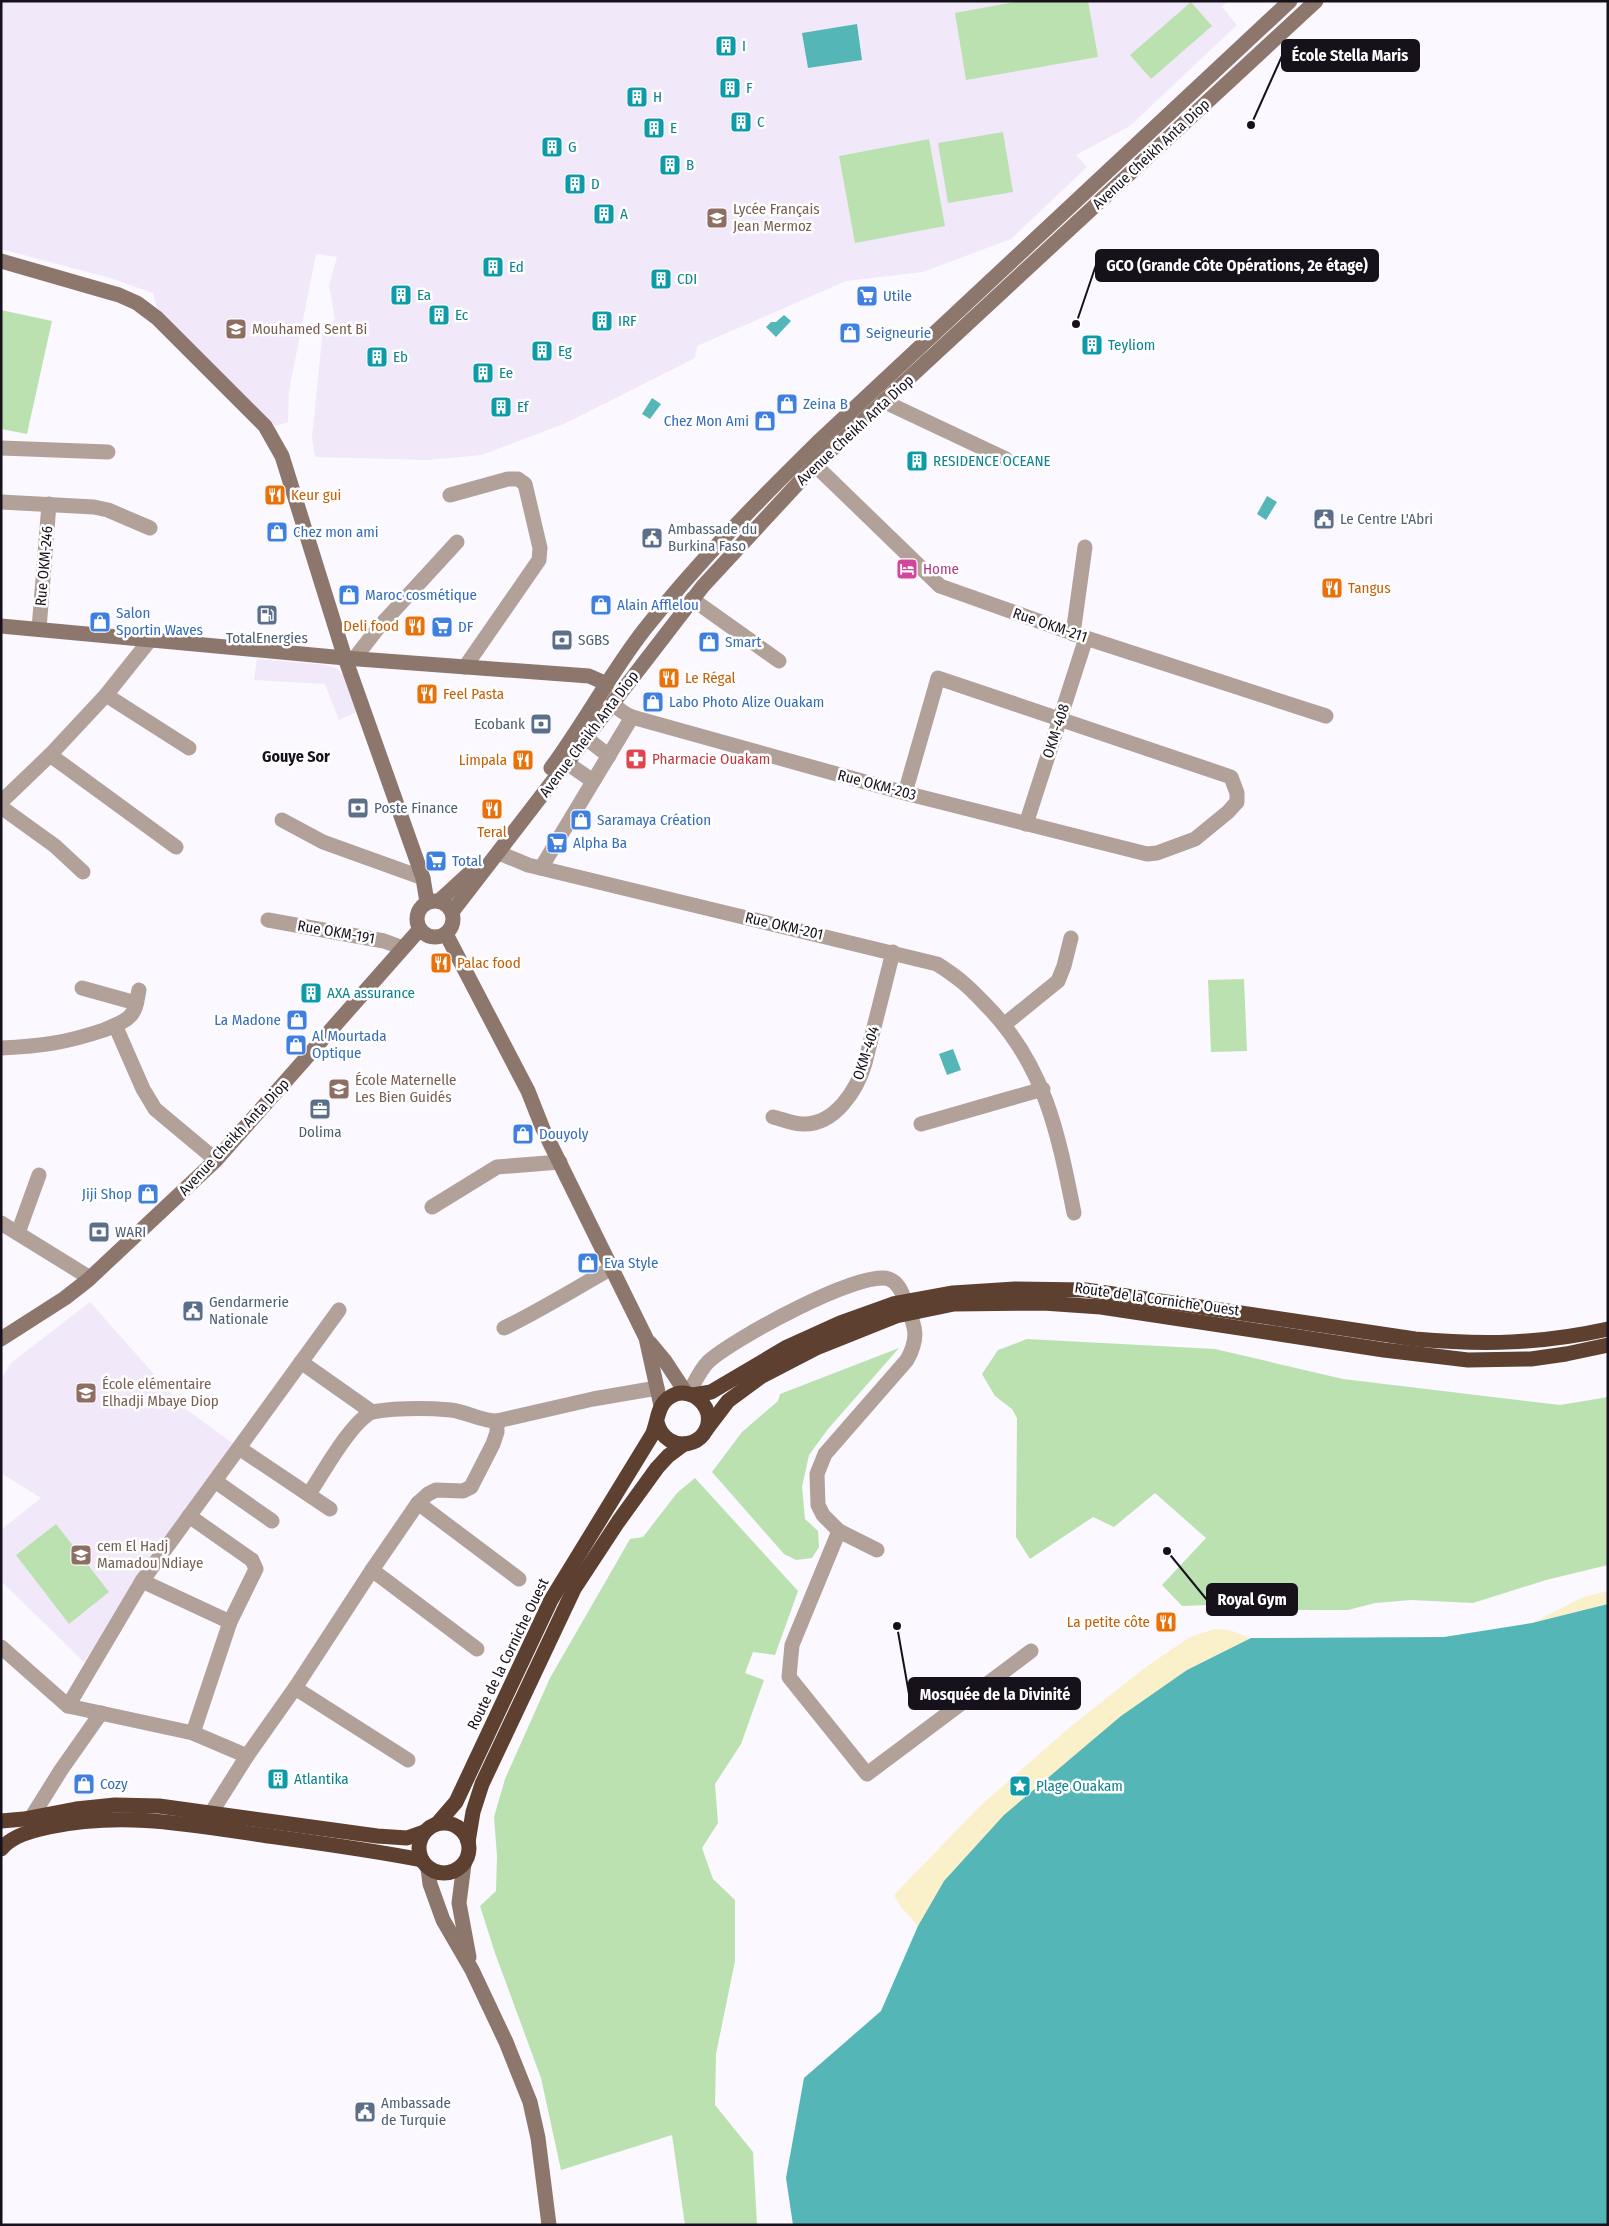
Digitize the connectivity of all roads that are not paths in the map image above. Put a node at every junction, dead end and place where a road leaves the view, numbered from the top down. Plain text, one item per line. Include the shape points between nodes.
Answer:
1 (1290, 1) edge
2 (1316, 1) edge
3 (1, 261) edge
4 (885, 402) junction
5 (1, 448) edge
6 (108, 452) dead end
7 (1006, 459) dead end
8 (815, 465) junction
9 (450, 495) dead end
10 (1, 502) edge
11 (49, 504) junction
12 (150, 528) dead end
13 (457, 542) dead end
14 (1085, 547) dead end
15 (692, 599) junction
16 (1, 626) edge
17 (39, 629) junction
18 (1079, 636) junction
19 (150, 640) junction
20 (349, 658) junction
21 (779, 661) dead end
22 (465, 667) junction
23 (605, 683) junction
24 (106, 695) junction
25 (612, 703) junction
26 (632, 716) junction
27 (1326, 716) dead end
28 (1060, 719) junction
29 (586, 738) junction
30 (189, 748) dead end
31 (50, 755) junction
32 (608, 756) junction
33 (567, 763) junction
34 (593, 781) junction
35 (905, 793) junction
36 (1, 802) edge
37 (1, 807) edge
38 (282, 820) dead end
39 (1026, 824) junction
40 (176, 847) dead end
41 (500, 853) junction
42 (540, 868) junction
43 (83, 872) dead end
44 (422, 878) junction
45 (433, 901) junction
46 (452, 912) junction
47 (268, 920) dead end
48 (420, 929) junction
49 (446, 934) junction
50 (1071, 938) dead end
51 (403, 948) junction
52 (893, 952) junction
53 (82, 988) dead end
54 (1005, 1024) junction
55 (115, 1026) junction
56 (1, 1048) edge
57 (1043, 1089) junction
58 (773, 1117) dead end
59 (921, 1124) dead end
60 (216, 1160) junction
61 (560, 1162) junction
62 (39, 1175) dead end
63 (432, 1207) dead end
64 (1074, 1213) dead end
65 (1, 1224) edge
66 (18, 1232) junction
67 (612, 1268) junction
68 (90, 1278) junction
69 (339, 1310) dead end
70 (504, 1328) dead end
71 (1608, 1329) edge
72 (646, 1338) junction
73 (1, 1339) edge
74 (1608, 1345) edge
75 (301, 1362) junction
76 (657, 1388) junction
77 (689, 1394) junction
78 (661, 1406) junction
79 (372, 1412) junction
80 (497, 1421) junction
81 (657, 1422) junction
82 (706, 1430) junction
83 (684, 1444) junction
84 (239, 1448) junction
85 (215, 1481) junction
86 (309, 1494) junction
87 (418, 1503) junction
88 (330, 1509) dead end
89 (189, 1516) junction
90 (272, 1521) dead end
91 (838, 1531) junction
92 (877, 1550) dead end
93 (372, 1570) junction
94 (519, 1579) dead end
95 (142, 1581) junction
96 (230, 1622) junction
97 (1, 1647) edge
98 (477, 1649) dead end
99 (1031, 1651) dead end
100 (295, 1688) junction
101 (68, 1706) junction
102 (101, 1713) junction
103 (193, 1732) junction
104 (246, 1756) junction
105 (408, 1760) dead end
106 (211, 1813) junction
107 (31, 1818) junction
108 (1, 1820) edge
109 (430, 1828) junction
110 (468, 1842) junction
111 (1, 1849) edge
112 (425, 1864) junction
113 (464, 1864) junction
114 (472, 1970) junction
115 (549, 2225) edge

1 - 23 street, Avenue Cheikh Anta Diop via 771,488 644,630
2 - 4 street, Avenue Cheikh Anta Diop
3 - 20 street via 138,303 265,426 282,456
4 - 7 street
4 - 8 street, Avenue Cheikh Anta Diop
5 - 6 street
8 - 15 street, Avenue Cheikh Anta Diop
8 - 18 street, Rue OKM-211 via 940,586
9 - 22 street via 518,479 525,484 540,548 539,560
10 - 11 street
11 - 12 street via 108,510
11 - 17 street, Rue OKM-246
13 - 20 street
14 - 18 street, OKM-408
15 - 21 street
15 - 25 street, Avenue Cheikh Anta Diop
16 - 17 street
17 - 19 street
18 - 27 street, Rue OKM-211
18 - 28 street, OKM-408
19 - 20 street
19 - 24 street
20 - 22 street
20 - 44 street
22 - 23 street via 589,676
23 - 25 street
23 - 45 street, Avenue Cheikh Anta Diop via 554,765 514,819 470,873
24 - 30 street
24 - 31 street
25 - 26 street, Rue OKM-203 via 619,711
25 - 29 street, Avenue Cheikh Anta Diop
26 - 32 street
26 - 35 street, Rue OKM-203
28 - 35 street via 938,678
28 - 39 street, OKM-408
28 - 39 street, Rue OKM-203 via 1230,777 1237,802 1195,839 1158,853 1148,854
29 - 32 street
29 - 33 street, Avenue Cheikh Anta Diop
31 - 36 street
31 - 40 street
32 - 34 street
33 - 34 street
33 - 41 street, Avenue Cheikh Anta Diop
34 - 42 street
35 - 39 street, Rue OKM-203
37 - 43 street via 55,846
38 - 44 street via 323,842
41 - 42 street, Rue OKM-201
41 - 46 street, Avenue Cheikh Anta Diop
42 - 52 street, Rue OKM-201
44 - 45 street
45 - 46 street via 449,906
45 - 48 street via 419,911
46 - 49 street via 453,924
47 - 51 street, Rue OKM-191 via 384,941
48 - 49 street via 429,936
48 - 51 street, Avenue Cheikh Anta Diop
49 - 61 street via 528,1091
50 - 54 street via 1058,982
51 - 60 street, Avenue Cheikh Anta Diop
52 - 54 street, Rue OKM-201 via 937,964 959,977
52 - 58 street, OKM-404 via 866,1063 848,1099 818,1123 802,1124
53 - 55 street via 138,996 127,1019
54 - 57 street, Rue OKM-201 via 1030,1061
55 - 56 street via 55,1044
55 - 60 street via 155,1108
57 - 59 street
57 - 64 street, Rue OKM-201 via 1062,1154
60 - 68 street, Avenue Cheikh Anta Diop
61 - 63 street via 498,1168
61 - 67 street
62 - 66 street
65 - 66 street
66 - 68 street
67 - 70 street
67 - 72 street
68 - 73 street, Avenue Cheikh Anta Diop
69 - 75 street
71 - 77 highway, Route de la Corniche Ouest via 1515,1343 1463,1343 1415,1339 1069,1289 953,1293 894,1304 840,1323 787,1347 711,1392
72 - 76 street
72 - 77 street
74 - 82 highway, Route de la Corniche Ouest via 1530,1359 1468,1360 1101,1307 1043,1303 954,1304 896,1316 816,1348 762,1376 728,1401
75 - 79 street
75 - 84 street
76 - 78 street
76 - 80 street
77 - 78 highway via 671,1396
77 - 82 highway via 705,1406
77 - 91 street via 708,1362 790,1310 875,1278 893,1281 900,1288 915,1327 915,1345 907,1360 822,1461 817,1474 818,1505
78 - 81 highway
79 - 80 street via 452,1410 486,1421
79 - 86 street via 356,1425
80 - 87 street via 493,1444 471,1487 463,1491 436,1490
81 - 83 highway via 669,1441
81 - 109 highway, Route de la Corniche Ouest via 551,1600 461,1792 450,1811
82 - 83 highway via 697,1440
83 - 110 highway, Route de la Corniche Ouest via 657,1468 574,1589 482,1784
84 - 85 street
84 - 86 street
85 - 89 street
85 - 90 street
86 - 88 street
87 - 93 street
87 - 94 street
89 - 95 street
89 - 96 street via 256,1565
91 - 92 street
91 - 99 street via 792,1645 788,1677 867,1774
93 - 98 street
93 - 100 street
95 - 96 street
95 - 101 street
96 - 103 street
97 - 101 street
100 - 104 street
100 - 105 street
101 - 102 street
102 - 103 street
102 - 107 street
103 - 104 street
104 - 106 street
106 - 107 highway via 159,1806 115,1805
106 - 109 highway via 377,1836 407,1838
107 - 108 highway
109 - 110 highway via 453,1824 465,1834
109 - 112 highway via 419,1846
110 - 113 highway
111 - 112 highway via 31,1831 85,1821 159,1820 375,1850
112 - 113 highway via 442,1874 458,1870
112 - 114 street via 443,1920
113 - 114 street via 459,1904
114 - 115 street via 530,2102

